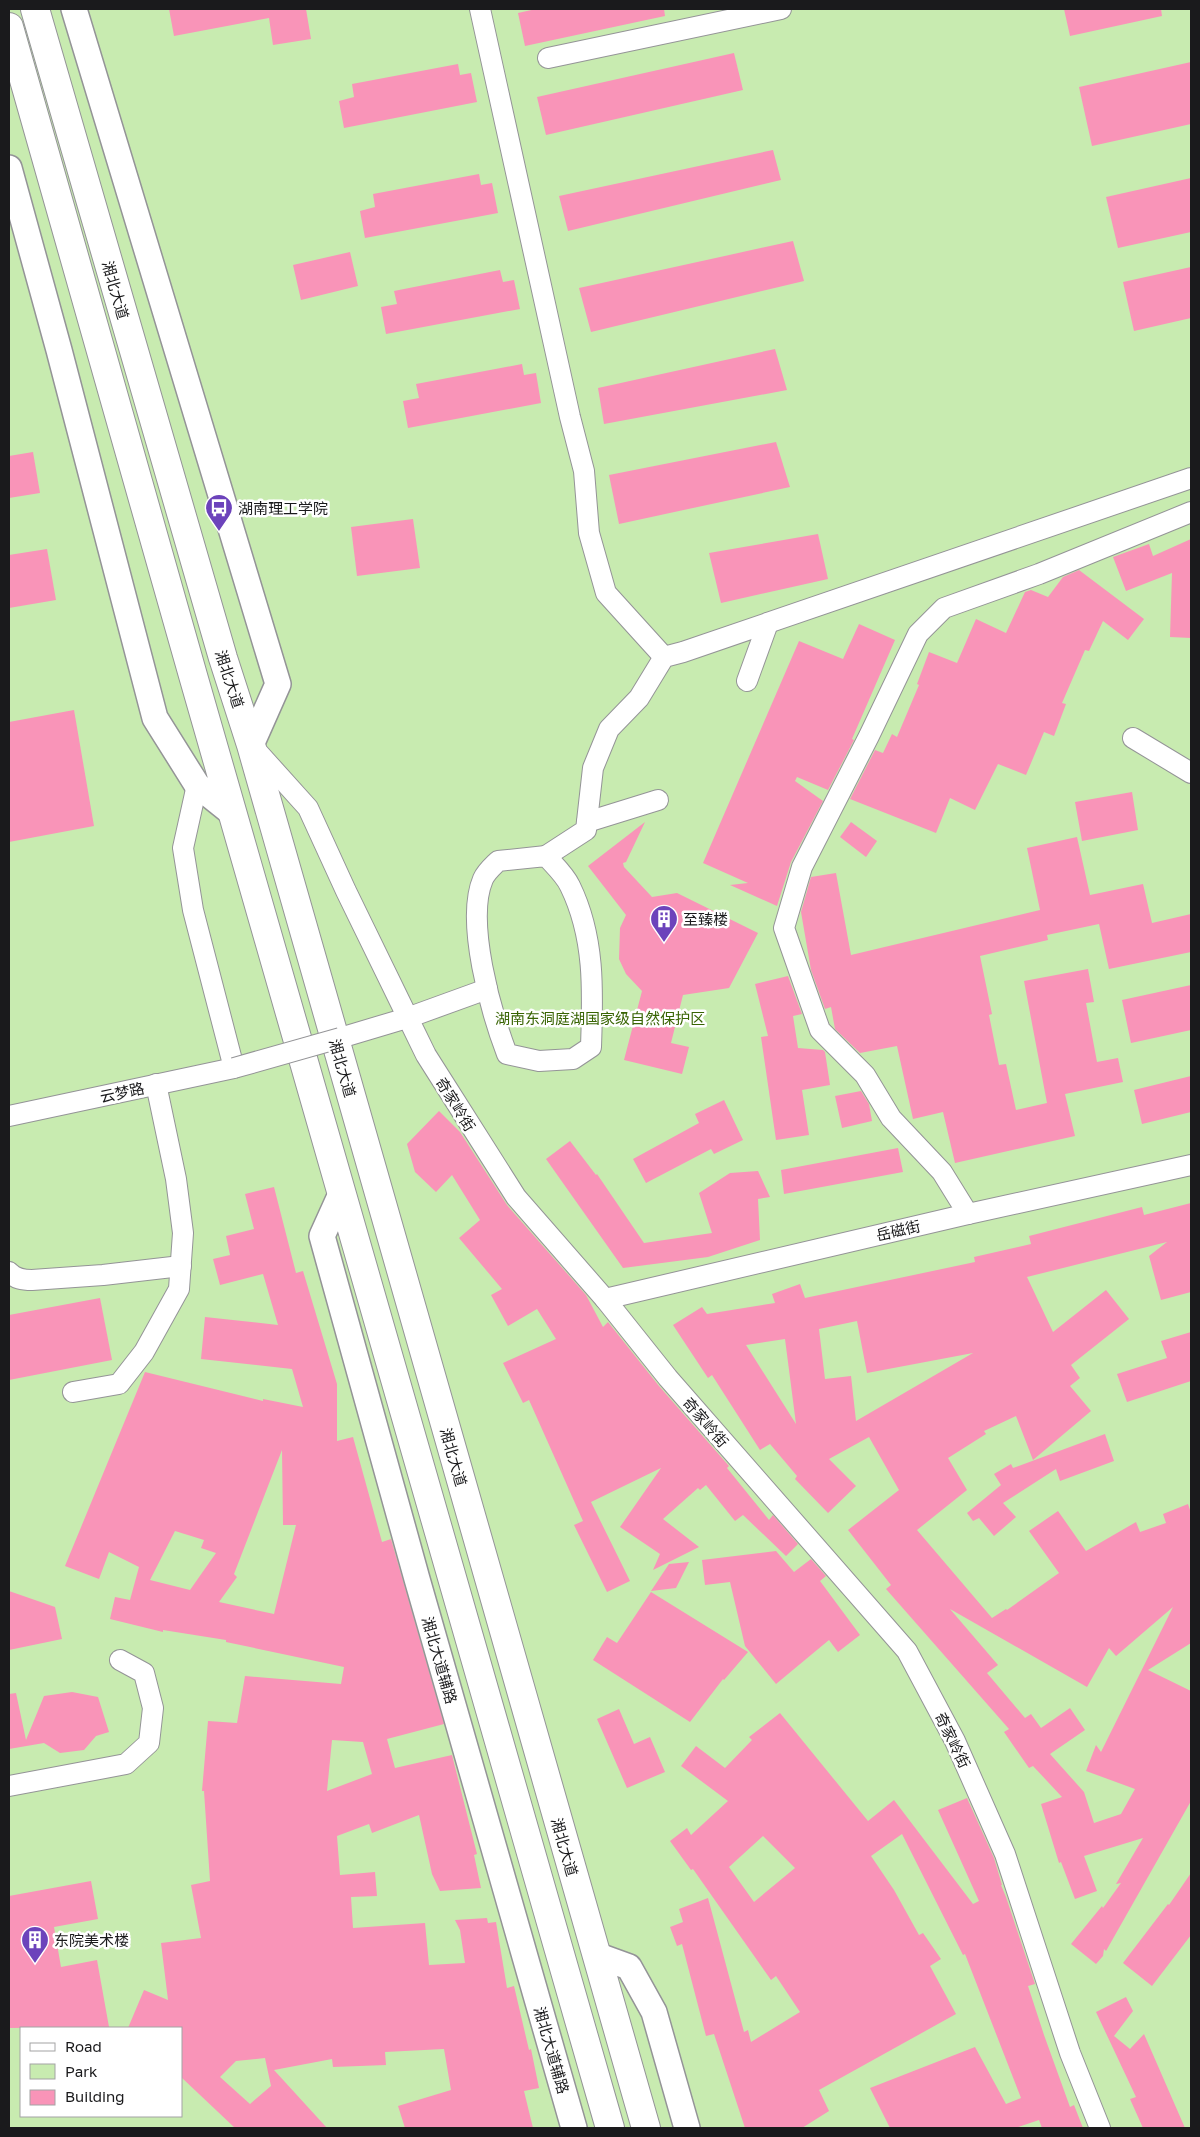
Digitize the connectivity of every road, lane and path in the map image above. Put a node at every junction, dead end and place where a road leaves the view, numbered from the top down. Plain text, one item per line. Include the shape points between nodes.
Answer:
1 (35, 9) edge
2 (74, 9) edge
3 (480, 9) edge
4 (781, 9) edge
5 (9, 27) edge
6 (548, 58) dead end
7 (9, 168) edge
8 (1191, 478) edge
9 (1191, 512) edge
10 (768, 623) junction
11 (664, 656) junction
12 (747, 681) dead end
13 (204, 716) junction
14 (1133, 738) dead end
15 (251, 745) junction
16 (1191, 773) edge
17 (197, 785) junction
18 (658, 800) dead end
19 (232, 813) junction
20 (587, 822) junction
21 (546, 856) junction
22 (487, 989) junction
23 (408, 1018) junction
24 (234, 1068) junction
25 (156, 1084) junction
26 (9, 1116) edge
27 (1191, 1165) edge
28 (341, 1194) junction
29 (968, 1214) junction
30 (181, 1266) junction
31 (9, 1272) edge
32 (605, 1299) junction
33 (73, 1392) dead end
34 (120, 1660) dead end
35 (9, 1786) edge
36 (596, 1955) junction
37 (574, 2128) edge
38 (610, 2128) edge
39 (646, 2128) edge
40 (687, 2128) edge
41 (1100, 2128) edge

1 - 15 highway, 湘北大道 via 220,649
2 - 15 main road via 278,684
3 - 11 street via 584,471 589,533 603,584 611,599
4 - 6 street
5 - 13 highway, 湘北大道
7 - 17 main road via 155,718
8 - 10 street
9 - 29 street via 1039,574 944,608 918,634 802,867 784,928 820,1030 865,1074 891,1118 942,1172
10 - 11 street
10 - 12 street
11 - 20 street via 639,698 609,729 593,768
13 - 17 main road
13 - 19 highway, 湘北大道
14 - 16 street
15 - 23 street, 奇家岭街 via 308,808
15 - 36 highway, 湘北大道
17 - 19 main road
17 - 24 street via 183,848 193,910
18 - 20 street
19 - 28 highway, 湘北大道
20 - 21 street via 586,830
21 - 22 street via 498,861 484,877 476,904
21 - 22 street via 569,884 583,918 593,976 591,1046 573,1059 539,1061 507,1054
22 - 23 street, 云梦路
23 - 24 street, 云梦路, bridge
23 - 32 street, 奇家岭街 via 426,1055 516,1198
24 - 25 street, 云梦路
25 - 26 street, 云梦路
25 - 30 street via 176,1179 183,1233
27 - 29 street, 岳磁街
28 - 37 main road, 湘北大道辅路 via 322,1236 419,1589
28 - 38 highway, 湘北大道
29 - 32 street, 岳磁街
30 - 31 street via 32,1280 23,1280
30 - 33 street via 179,1289 144,1352 119,1384
32 - 41 street, 奇家岭街 via 668,1378 907,1651 955,1741 1005,1854 1070,2053
34 - 35 street via 144,1673 153,1708 149,1743 126,1764
36 - 39 highway, 湘北大道
36 - 40 main road via 629,1967 654,2012

